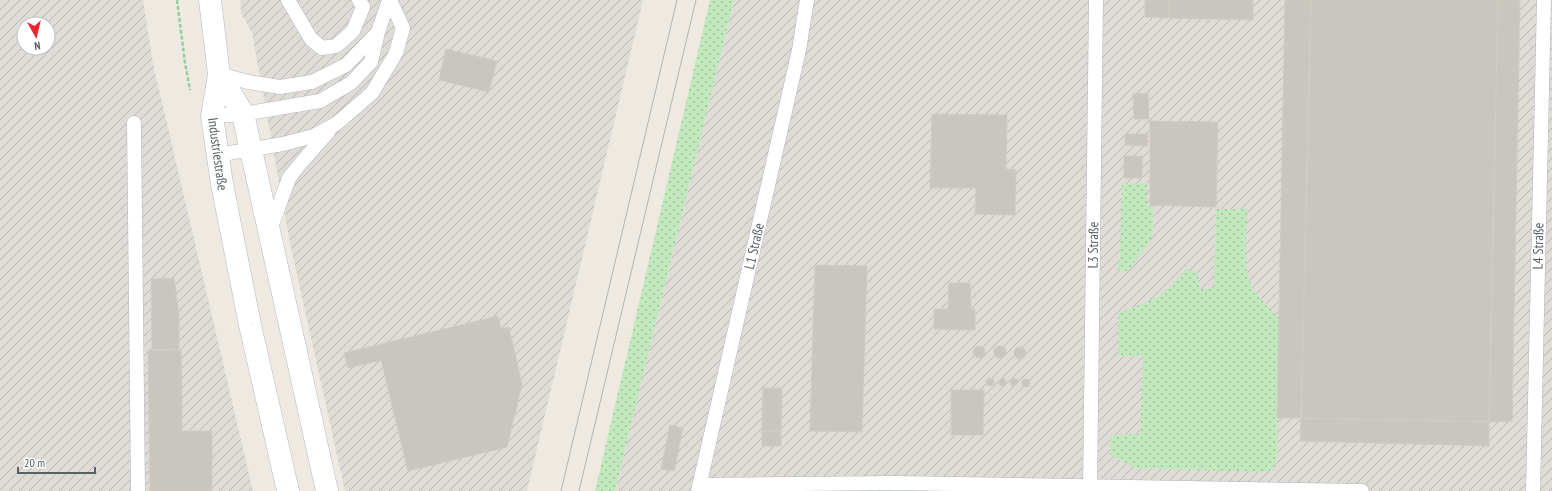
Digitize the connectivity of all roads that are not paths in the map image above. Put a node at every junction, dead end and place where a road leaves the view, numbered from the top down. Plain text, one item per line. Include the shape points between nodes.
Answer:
1 (210, 0) edge
2 (288, 0) edge
3 (359, 0) edge
4 (389, 0) edge
5 (807, 0) edge
6 (1096, 0) edge
7 (1544, 0) edge
8 (378, 32) junction
9 (220, 74) junction
10 (243, 114) junction
11 (212, 116) junction
12 (134, 123) dead end
13 (336, 124) junction
14 (251, 149) junction
15 (217, 155) junction
16 (269, 232) junction
17 (776, 487) edge
18 (698, 488) edge
19 (1090, 488) edge
20 (138, 491) edge
21 (288, 491) edge
22 (327, 491) edge
23 (1362, 491) edge
24 (1533, 491) edge

1 - 9 main road
2 - 3 lane via 311,39 322,48 336,46 353,31 363,7
4 - 8 lane
4 - 13 lane via 402,28 396,53 372,93
5 - 18 lane, L1 Straße via 799,50
6 - 19 lane, L3 Straße
7 - 24 lane, L4 Straße
8 - 9 lane via 346,65 312,82 280,87
8 - 10 lane via 371,62 351,83 320,101
9 - 10 main road, Industriestraße
9 - 11 main road, Industriestraße
10 - 11 lane
10 - 14 main road, Industriestraße
11 - 15 main road, Industriestraße
12 - 20 lane
13 - 14 lane via 314,136
13 - 16 lane via 289,178
14 - 15 lane
14 - 16 main road, Industriestraße
15 - 21 main road, Industriestraße via 250,325
16 - 22 main road, Industriestraße
17 - 18 lane
17 - 19 lane via 895,483
19 - 23 lane

